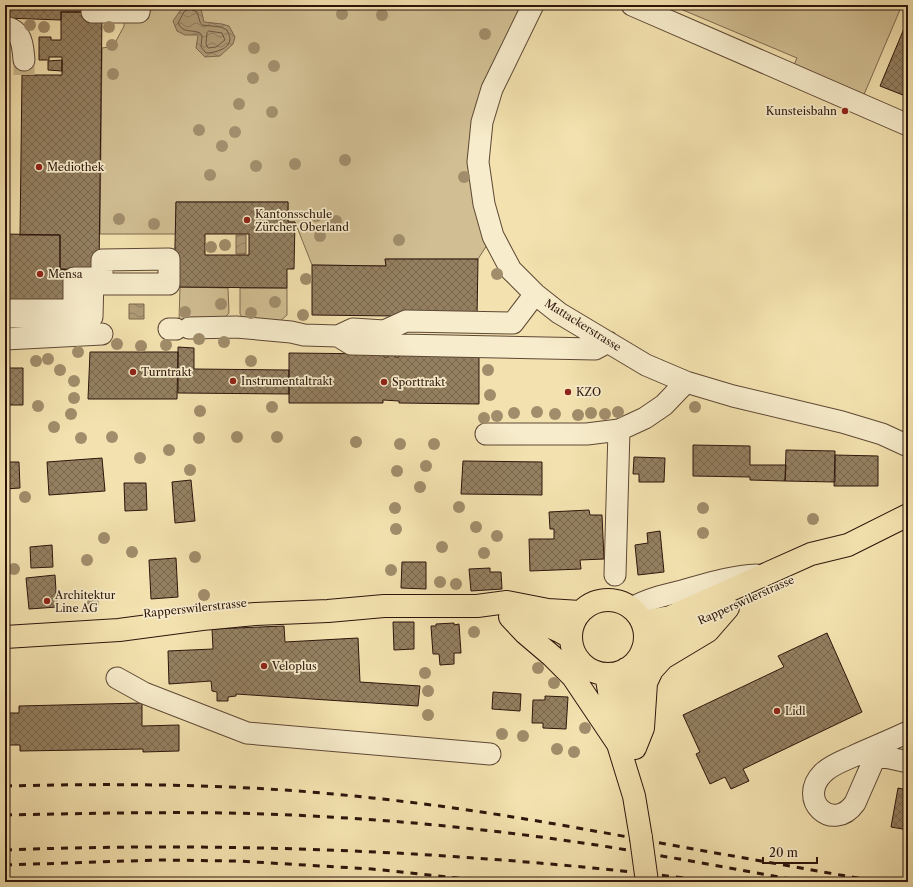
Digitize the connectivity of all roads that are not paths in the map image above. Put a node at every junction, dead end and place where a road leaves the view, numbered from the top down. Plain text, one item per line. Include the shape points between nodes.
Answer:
1 (93, 5) edge
2 (140, 5) edge
3 (533, 5) edge
4 (632, 5) edge
5 (5, 27) edge
6 (24, 60) tunnel mouth
7 (908, 125) edge
8 (535, 294) junction
9 (5, 310) edge
10 (5, 317) edge
11 (178, 329) dead end
12 (102, 334) dead end
13 (338, 336) junction
14 (5, 339) edge
15 (608, 342) junction
16 (686, 382) junction
17 (619, 430) junction
18 (486, 434) dead end
19 (908, 446) edge
20 (908, 515) edge
21 (848, 545) junction
22 (615, 575) dead end
23 (384, 606) junction
24 (477, 606) junction
25 (728, 608) junction
26 (580, 612) junction
27 (637, 615) junction
28 (510, 617) junction
29 (5, 623) edge
30 (5, 637) edge
31 (571, 638) junction
32 (642, 651) junction
33 (616, 671) junction
34 (117, 678) dead end
35 (908, 732) edge
36 (626, 746) junction
37 (490, 754) dead end
38 (908, 762) edge
39 (647, 882) edge

1 - 2 street via 92,12 139,12
3 - 8 street, Mattackerstrasse via 492,89 482,122 478,162 484,204 493,236 511,270
4 - 7 street
5 - 6 street via 15,31 20,37
8 - 13 street via 513,323 406,321 384,331 353,329
8 - 15 street, Mattackerstrasse via 559,313
9 - 10 street via 74,310 74,278 93,278 92,317
11 - 13 street via 236,327 291,332 304,336
12 - 14 street
13 - 15 street via 351,344 595,349
15 - 16 street, Mattackerstrasse via 646,365
16 - 17 street via 664,405 645,418
16 - 19 street, Mattackerstrasse via 842,422 882,434
17 - 18 street via 587,434
17 - 22 street
20 - 21 main road, Rapperswilerstrasse
21 - 25 main road, Rapperswilerstrasse via 818,568
21 - 27 main road, Rapperswilerstrasse via 812,554 670,616
23 - 24 main road, Rapperswilerstrasse
23 - 29 main road, Rapperswilerstrasse via 341,599 293,599 234,602 118,617
23 - 30 main road, Rapperswilerstrasse via 224,617 119,630
24 - 26 main road, Rapperswilerstrasse via 507,602 548,610
24 - 28 main road, Rapperswilerstrasse
25 - 32 main road, Rapperswilerstrasse via 676,631
25 - 36 main road via 708,631 663,658 652,670 646,683 642,728
26 - 27 main road via 594,602 603,600 619,601
26 - 31 main road via 575,620
27 - 32 main road via 645,636
28 - 31 main road, Rapperswilerstrasse via 544,624
28 - 36 main road via 573,677
31 - 33 main road via 578,659 586,666 595,672
32 - 33 main road via 633,664
33 - 36 main road
34 - 37 street via 144,693 247,733
35 - 38 street via 882,748
36 - 39 main road, bridge

